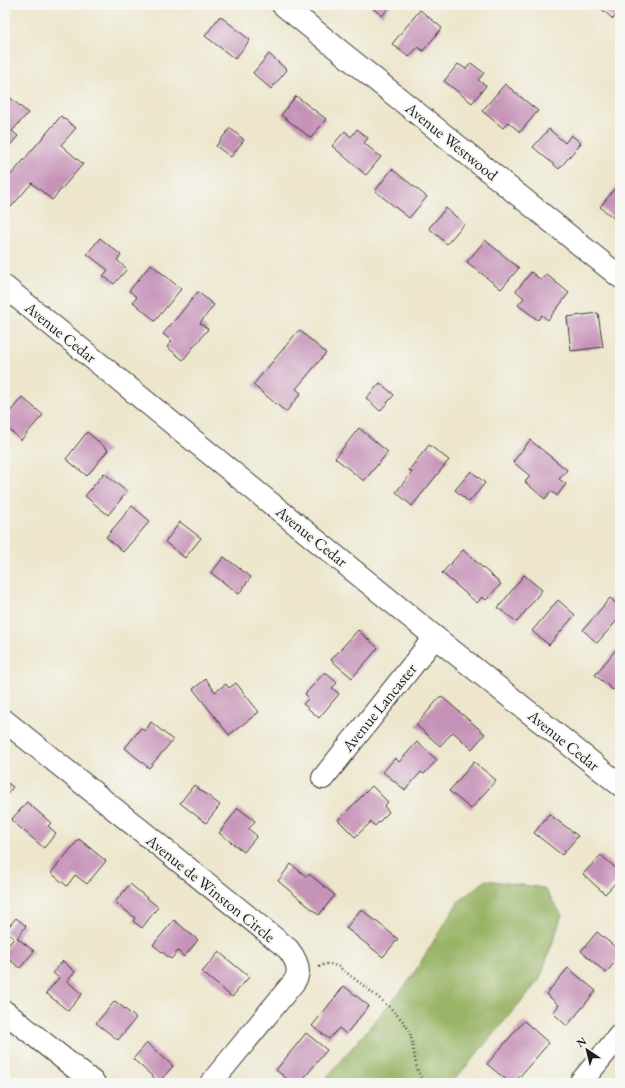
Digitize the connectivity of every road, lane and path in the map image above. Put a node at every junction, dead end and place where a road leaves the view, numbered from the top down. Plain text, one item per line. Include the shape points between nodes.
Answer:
1 (283, 5) edge
2 (620, 277) edge
3 (5, 287) edge
4 (435, 637) junction
5 (5, 721) edge
6 (323, 778) dead end
7 (620, 785) edge
8 (319, 967) dead end
9 (5, 1012) edge
10 (620, 1035) edge
11 (94, 1083) edge
12 (210, 1083) edge
13 (425, 1083) edge
14 (580, 1083) edge

1 - 2 street, Avenue Westwood
3 - 4 street, Avenue Cedar
4 - 6 street, Avenue Lancaster
4 - 7 street, Avenue Cedar
5 - 12 street, Avenue de Winston Circle via 294,956 298,973 294,982
8 - 13 path via 328,964 339,968 397,1014 409,1030 417,1070
9 - 11 street
10 - 14 street

